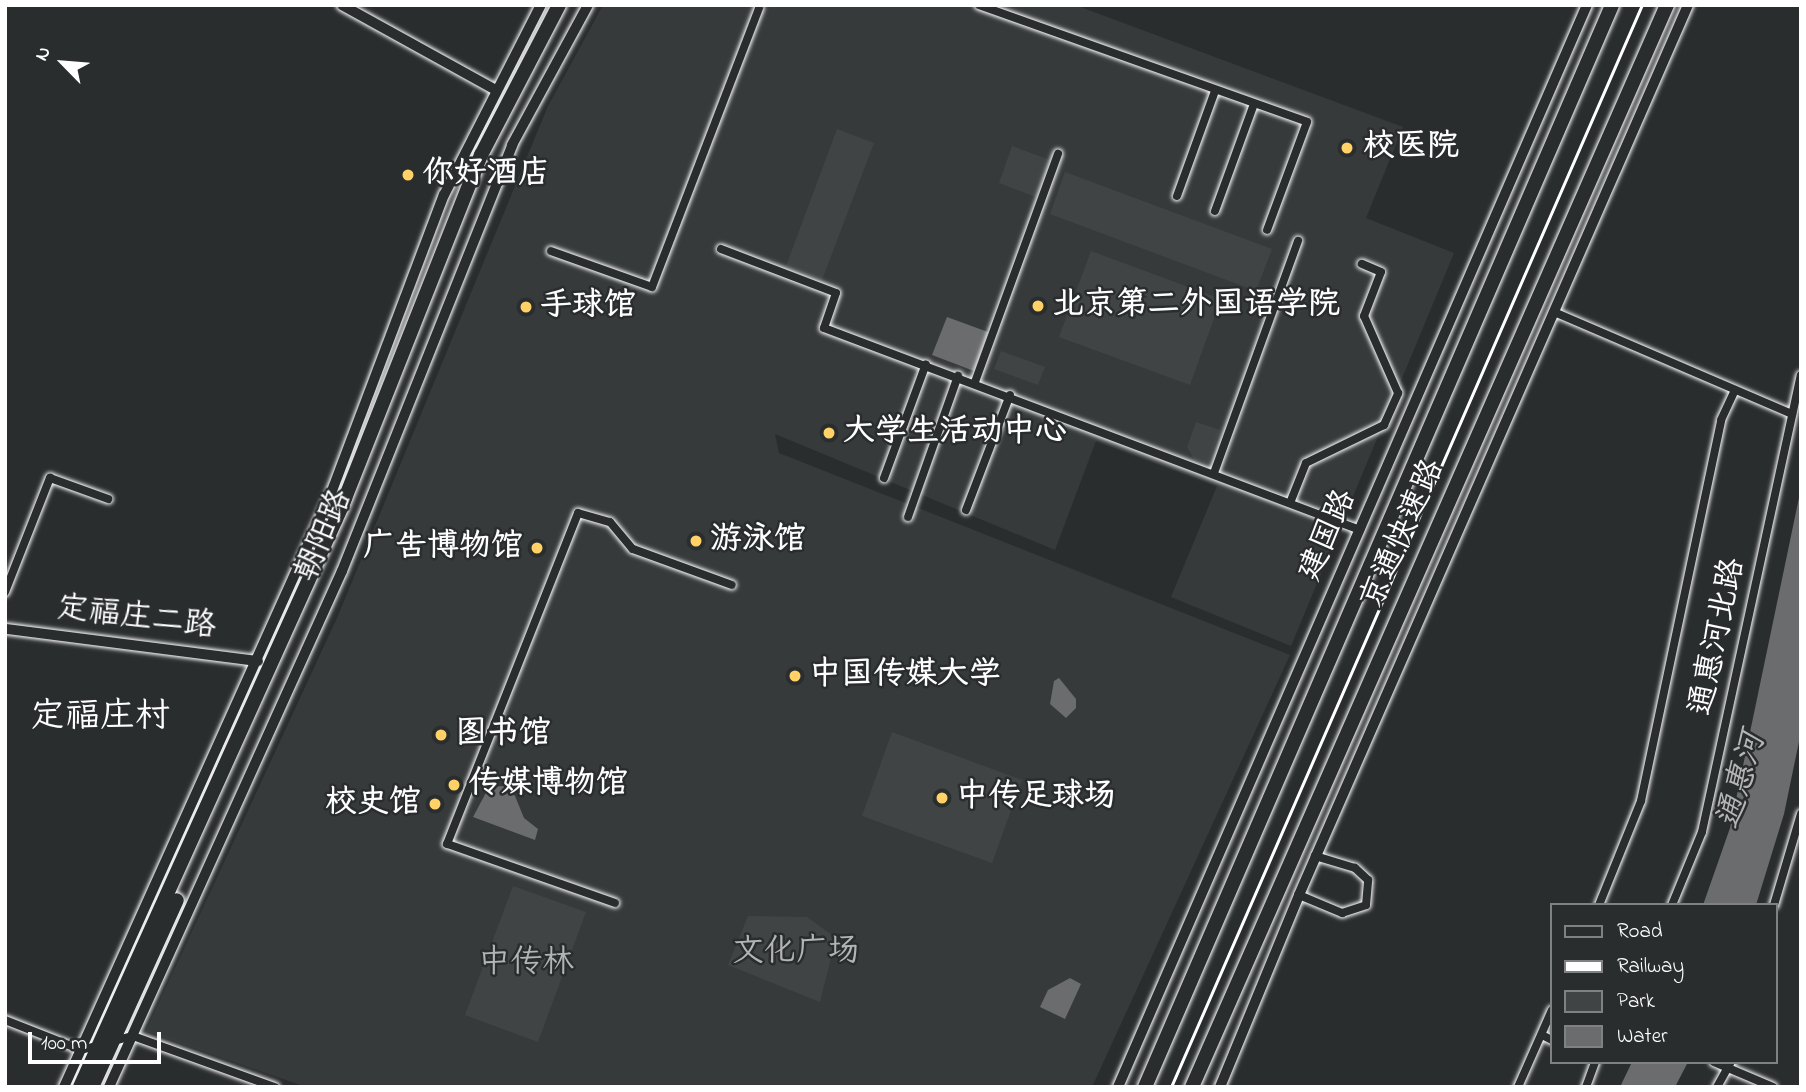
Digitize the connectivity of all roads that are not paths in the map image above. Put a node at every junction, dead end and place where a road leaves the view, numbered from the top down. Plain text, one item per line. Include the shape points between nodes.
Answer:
1 (342, 5) edge
2 (541, 5) edge
3 (559, 5) edge
4 (569, 5) edge
5 (588, 5) edge
6 (979, 5) edge
7 (1587, 5) edge
8 (1612, 5) edge
9 (1667, 5) edge
10 (1688, 5) edge
11 (757, 6) edge
12 (495, 89) junction
13 (1215, 91) junction
14 (1254, 104) junction
15 (1058, 154) dead end
16 (1177, 196) dead end
17 (1215, 211) dead end
18 (1267, 230) dead end
19 (1298, 241) dead end
20 (721, 249) dead end
21 (551, 251) dead end
22 (1362, 264) dead end
23 (1554, 312) junction
24 (926, 364) junction
25 (958, 376) junction
26 (1801, 376) edge
27 (975, 382) junction
28 (1735, 390) junction
29 (1010, 395) junction
30 (1792, 414) junction
31 (1213, 473) junction
32 (884, 478) dead end
33 (108, 499) dead end
34 (1290, 503) junction
35 (966, 510) dead end
36 (908, 517) dead end
37 (1360, 530) junction
38 (732, 585) dead end
39 (5, 592) edge
40 (6, 627) edge
41 (258, 661) junction
42 (1801, 814) edge
43 (1315, 856) junction
44 (1299, 895) junction
45 (615, 903) dead end
46 (1600, 903) edge
47 (1673, 903) edge
48 (1775, 903) edge
49 (1550, 1015) edge
50 (5, 1020) edge
51 (1542, 1035) junction
52 (132, 1036) junction
53 (1550, 1039) edge
54 (106, 1043) junction
55 (81, 1050) junction
56 (1594, 1064) edge
57 (1730, 1065) edge
58 (64, 1087) edge
59 (80, 1087) edge
60 (92, 1087) edge
61 (109, 1087) edge
62 (275, 1087) edge
63 (1118, 1087) edge
64 (1144, 1087) edge
65 (1192, 1087) edge
66 (1220, 1087) edge
67 (1518, 1087) edge
68 (1586, 1087) edge
69 (1717, 1087) edge
70 (1773, 1087) edge

1 - 12 street
2 - 12 street, 朝阳路
3 - 54 highway, 朝阳路 via 481,155 342,506
4 - 54 highway, 朝阳路 via 489,159 351,510
5 - 52 street, 朝阳路 via 512,145 347,559
6 - 13 street
7 - 37 street, 建国路
8 - 64 highway, 京通快速路
9 - 65 highway, 京通快速路
10 - 23 street
11 - 21 street via 652,287
12 - 41 street, 朝阳路 via 444,195 330,496
13 - 14 street
13 - 16 street
14 - 17 street
14 - 18 street via 1307,122
15 - 27 street
19 - 31 street
20 - 24 street via 836,293 824,328
22 - 34 street via 1381,272 1364,316 1398,393 1384,425 1306,463
23 - 28 street
23 - 43 street
24 - 25 street
24 - 32 street
25 - 27 street
25 - 36 street
26 - 30 street, 通惠河北路
27 - 29 street
28 - 30 street
28 - 46 street via 1721,420 1640,801
29 - 31 street
29 - 35 street
30 - 47 street, 通惠河北路 via 1702,832
31 - 34 street
33 - 39 street via 50,478
34 - 37 street
37 - 63 street, 建国路
38 - 45 street via 633,549 610,522 578,513 447,844
40 - 41 street, 定福庄二路
41 - 55 street, 朝阳路
42 - 48 street
43 - 44 street
43 - 44 street via 1354,868 1368,880 1366,905 1342,913
44 - 66 street
49 - 51 street
50 - 55 street
51 - 53 street
51 - 67 street
52 - 54 street
52 - 61 street, 朝阳路
52 - 62 street
54 - 55 street
54 - 59 highway, 朝阳路
54 - 60 highway, 朝阳路
55 - 58 street, 朝阳路
56 - 68 street
57 - 69 street
57 - 70 street

